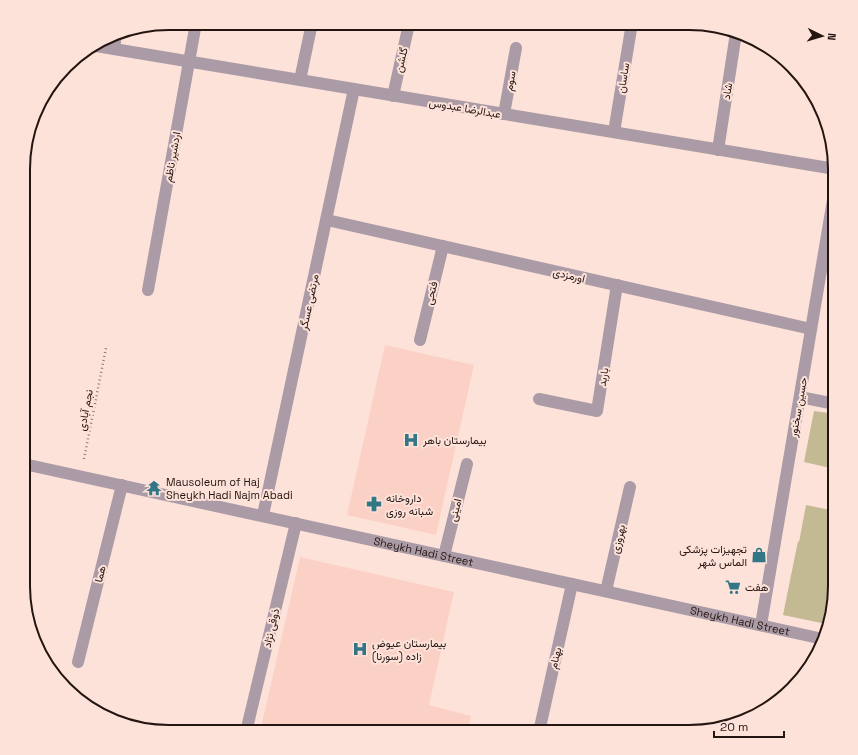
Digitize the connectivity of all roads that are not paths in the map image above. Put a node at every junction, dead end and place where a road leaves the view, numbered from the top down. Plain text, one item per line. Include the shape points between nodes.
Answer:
1 (195, 30) edge
2 (311, 30) edge
3 (408, 30) edge
4 (631, 30) edge
5 (735, 39) edge
6 (115, 41) edge
7 (103, 47) edge
8 (516, 48) dead end
9 (114, 49) junction
10 (190, 61) junction
11 (300, 80) junction
12 (354, 89) junction
13 (393, 96) junction
14 (504, 114) junction
15 (614, 132) junction
16 (718, 150) junction
17 (828, 168) edge
18 (327, 220) junction
19 (828, 229) edge
20 (442, 246) junction
21 (617, 285) junction
22 (148, 290) dead end
23 (811, 329) junction
24 (420, 340) dead end
25 (800, 397) junction
26 (539, 399) dead end
27 (828, 403) edge
28 (467, 464) dead end
29 (30, 465) edge
30 (122, 485) junction
31 (630, 487) dead end
32 (263, 515) junction
33 (296, 523) junction
34 (444, 556) junction
35 (572, 584) junction
36 (606, 591) junction
37 (761, 625) junction
38 (818, 638) edge
39 (78, 662) dead end
40 (248, 725) edge
41 (541, 725) edge

1 - 10 street, اردشیر ناظم
2 - 11 street
3 - 13 street, گلشن
4 - 15 street, ساسان
5 - 16 street, شاد
6 - 9 street
7 - 9 street, عبدالرضا عبدوس
8 - 14 street, سوم
9 - 10 street, عبدالرضا عبدوس
10 - 11 street, عبدالرضا عبدوس
10 - 22 street, اردشیر ناظم
11 - 12 street, عبدالرضا عبدوس
12 - 13 street, عبدالرضا عبدوس
12 - 18 street, مرتضی عسگر
13 - 14 street, عبدالرضا عبدوس
14 - 15 street, عبدالرضا عبدوس
15 - 16 street, عبدالرضا عبدوس
16 - 17 street, عبدالرضا عبدوس
18 - 20 street, اورمزدی
18 - 32 street, مرتضی عسگر
19 - 23 street, حسین سخنور
20 - 21 street, اورمزدی
20 - 24 street, فتحی
21 - 23 street, اورمزدی
21 - 26 street, باربد via 598,411
23 - 25 street, حسین سخنور
25 - 27 street
25 - 37 street, حسین سخنور
28 - 34 street, امینی
29 - 30 street, Sheykh Hadi Street
30 - 32 street, Sheykh Hadi Street
30 - 39 street, هما
31 - 36 street, بهروزی
32 - 33 street, Sheykh Hadi Street
33 - 34 street, Sheykh Hadi Street
33 - 40 street, ذوقی نژاد
34 - 35 street, Sheykh Hadi Street
35 - 36 street, Sheykh Hadi Street
35 - 41 street, بهنام
36 - 37 street, Sheykh Hadi Street
37 - 38 street, Sheykh Hadi Street

